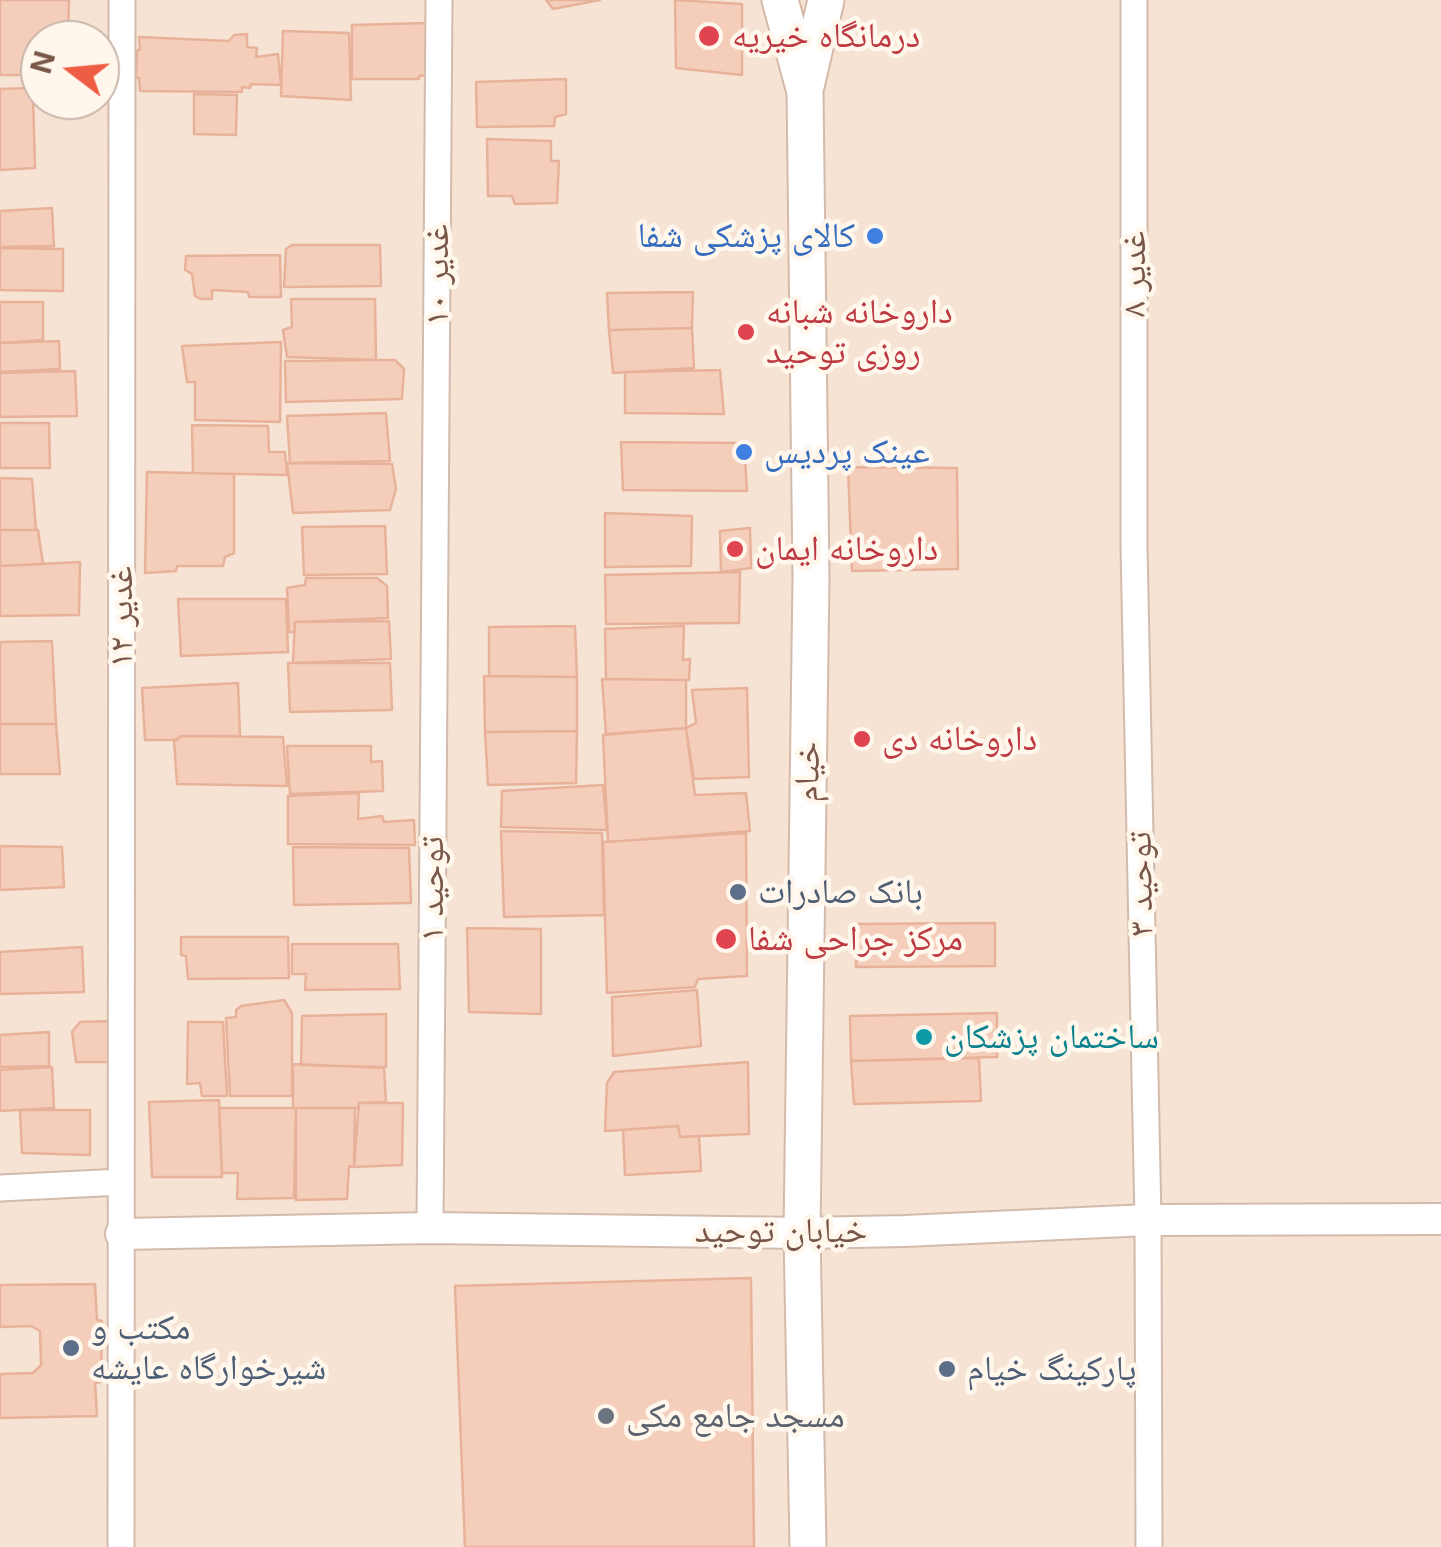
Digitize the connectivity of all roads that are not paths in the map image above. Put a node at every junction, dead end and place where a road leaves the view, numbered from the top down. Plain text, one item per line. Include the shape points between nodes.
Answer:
1 (122, 0) edge
2 (439, 0) edge
3 (780, 0) edge
4 (826, 0) edge
5 (1134, 0) edge
6 (805, 92) junction
7 (1134, 547) joint
8 (435, 551) joint
9 (120, 1182) junction
10 (0, 1188) edge
11 (1441, 1219) edge
12 (1148, 1220) junction
13 (430, 1228) junction
14 (802, 1233) junction
15 (121, 1234) junction
16 (121, 1547) edge
17 (808, 1547) edge
18 (1149, 1547) edge

1 - 9 street, غدیر ۱۲
2 - 8 street, غدیر ۱۰
3 - 6 main road, خیام
4 - 6 main road
5 - 7 street, غدیر ۸
6 - 14 main road, خیام via 811,577
7 - 12 street, توحید ۳
8 - 13 street, توحید ۱
9 - 10 street
9 - 15 street, غدیر ۱۲
11 - 12 street, خیابان توحید
12 - 14 street, خیابان توحید
12 - 18 street, توحید ۳
13 - 14 street, خیابان توحید
13 - 15 street, خیابان توحید
14 - 17 main road, خیام
15 - 16 street, غدیر ۱۲

